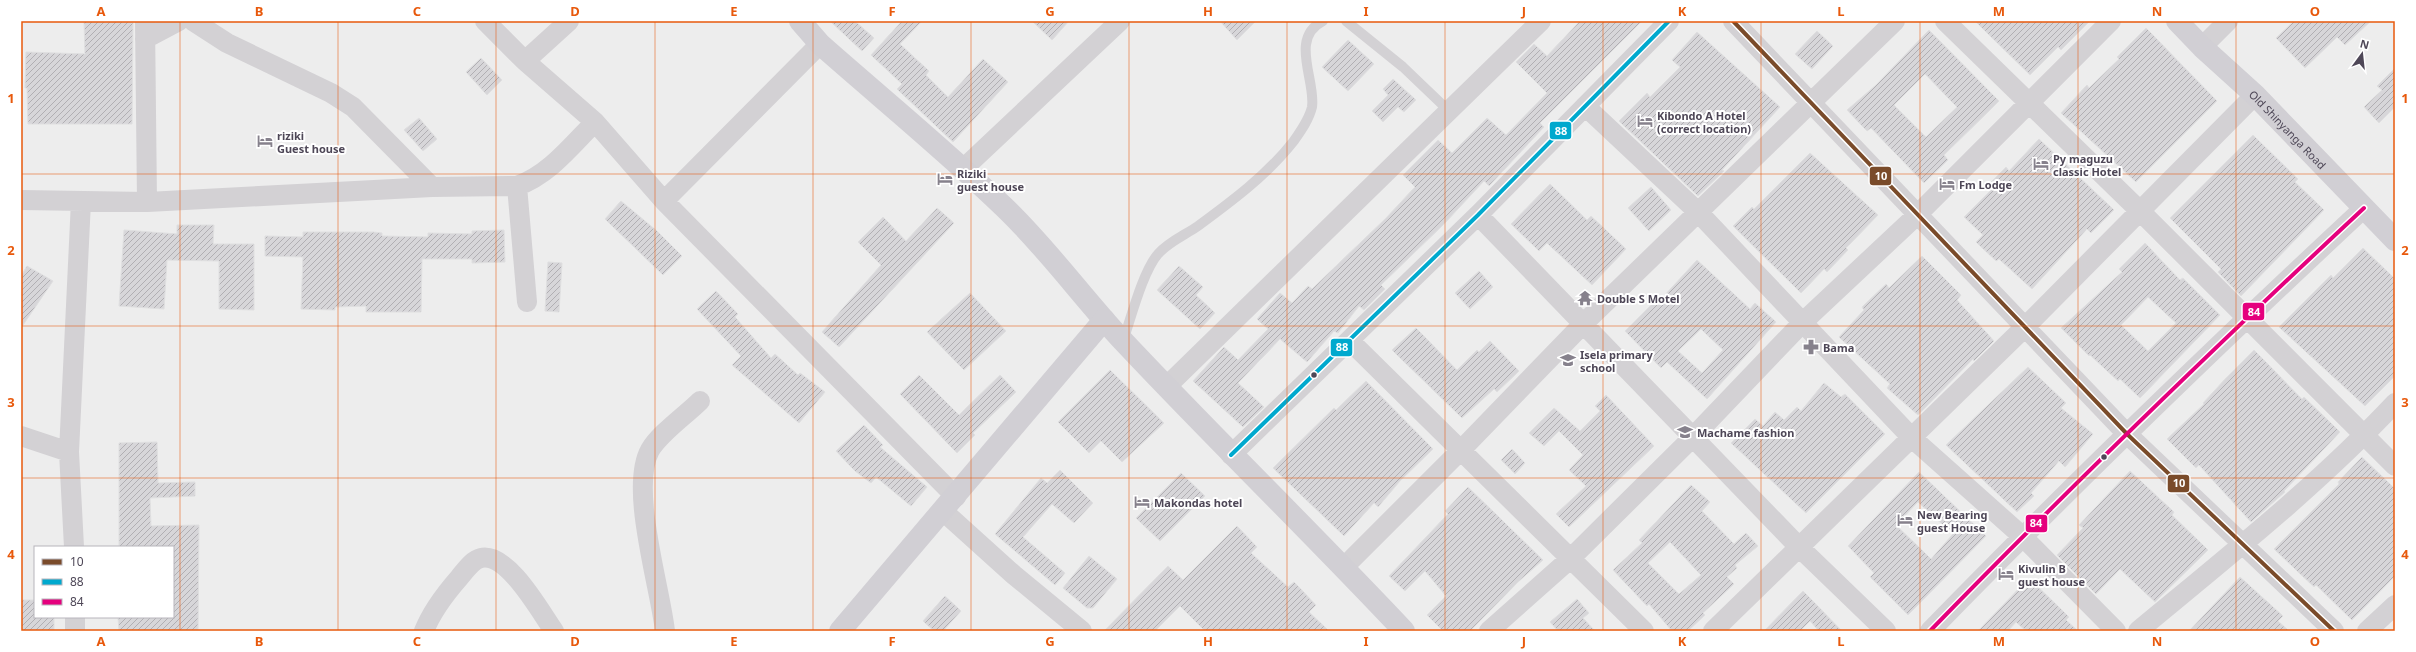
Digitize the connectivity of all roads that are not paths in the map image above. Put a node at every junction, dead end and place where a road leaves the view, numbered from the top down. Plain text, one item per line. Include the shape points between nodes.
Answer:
1 (179, 21) edge
2 (193, 21) edge
3 (485, 21) edge
4 (569, 21) edge
5 (800, 21) edge
6 (1323, 21) edge
7 (1346, 21) edge
8 (1541, 21) edge
9 (1669, 21) edge
10 (1733, 21) edge
11 (1895, 21) edge
12 (1945, 21) edge
13 (2111, 21) edge
14 (2177, 21) edge
15 (2228, 21) edge
16 (1110, 24) edge
17 (145, 30) edge
18 (820, 44) junction
19 (2202, 47) junction
20 (525, 61) junction
21 (2255, 95) junction
22 (1810, 102) junction
23 (2029, 105) junction
24 (1585, 106) junction
25 (1449, 111) junction
26 (594, 122) junction
27 (963, 169) junction
28 (517, 186) junction
29 (432, 187) junction
30 (21, 200) edge
31 (81, 201) junction
32 (664, 201) junction
33 (147, 202) junction
34 (2364, 208) junction
35 (2140, 211) junction
36 (1698, 212) junction
37 (1478, 215) junction
38 (1916, 216) junction
39 (2395, 240) edge
40 (527, 302) dead end
41 (2246, 318) junction
42 (1104, 320) junction
43 (1803, 322) junction
44 (1584, 323) junction
45 (2025, 327) junction
46 (1123, 341) junction
47 (1350, 341) junction
48 (1166, 386) junction
49 (700, 401) dead end
50 (2395, 403) edge
51 (2127, 434) junction
52 (21, 436) edge
53 (2364, 436) junction
54 (1693, 437) junction
55 (1912, 438) junction
56 (1462, 450) junction
57 (70, 452) junction
58 (1231, 455) junction
59 (2395, 466) edge
60 (950, 504) junction
61 (2022, 536) junction
62 (2244, 543) junction
63 (74, 546) edge
64 (1800, 548) junction
65 (1570, 559) junction
66 (1344, 567) junction
67 (2395, 605) edge
68 (75, 618) edge
69 (74, 631) edge
70 (424, 631) edge
71 (554, 631) edge
72 (664, 631) edge
73 (840, 631) edge
74 (1082, 631) edge
75 (1404, 631) edge
76 (1489, 631) edge
77 (1644, 631) edge
78 (1713, 631) edge
79 (1886, 631) edge
80 (1930, 631) edge
81 (2116, 631) edge
82 (2138, 631) edge
83 (2334, 631) edge
84 (2367, 631) edge

1 - 17 street
2 - 29 street via 227,43 300,77 348,104 376,128
3 - 20 street
4 - 20 street
5 - 18 street
6 - 46 lane via 1306,41 1312,99 1309,116 1298,135 1278,160 1233,199 1158,254 1145,279
7 - 25 lane via 1403,67
8 - 25 street
9 - 24 street
10 - 22 street
11 - 22 street
12 - 23 street
13 - 23 street
14 - 19 street, Old Shinyanga Road
15 - 19 street
16 - 27 street
17 - 33 street
18 - 27 street
18 - 32 street
19 - 21 street, Old Shinyanga Road
20 - 26 street
21 - 34 street, Old Shinyanga Road
21 - 35 street
22 - 36 street
22 - 38 street
23 - 35 street
23 - 38 street
24 - 36 street
24 - 37 street
25 - 48 street
26 - 28 street via 554,162 530,181
26 - 32 street
27 - 42 street via 1049,253
28 - 29 street
28 - 40 street
29 - 33 street
30 - 31 street
31 - 33 street
31 - 57 street
32 - 60 street
34 - 39 street, Old Shinyanga Road
34 - 41 street
35 - 41 street
35 - 45 street
36 - 43 street
36 - 44 street
37 - 44 street
37 - 47 street
38 - 43 street
38 - 45 street
41 - 51 street
41 - 53 street
42 - 46 street
42 - 60 street
43 - 54 street
43 - 55 street
44 - 54 street
44 - 56 street
45 - 51 street
45 - 55 street
46 - 48 street
47 - 56 street
47 - 58 street
48 - 58 street
49 - 72 street via 650,450 641,490
50 - 53 street
51 - 61 street
51 - 62 street
52 - 57 street
53 - 59 street
53 - 62 street
54 - 64 street
54 - 65 street
55 - 61 street
55 - 64 street
56 - 65 street
56 - 66 street
57 - 63 street
58 - 66 street
60 - 73 street
60 - 74 street via 1014,575
61 - 80 street
61 - 81 street
62 - 82 street
62 - 83 street
64 - 78 street
64 - 79 street
65 - 76 street
65 - 77 street
66 - 75 street
67 - 84 street
68 - 69 street
70 - 71 street via 436,607 452,586 474,562 490,558 507,568

